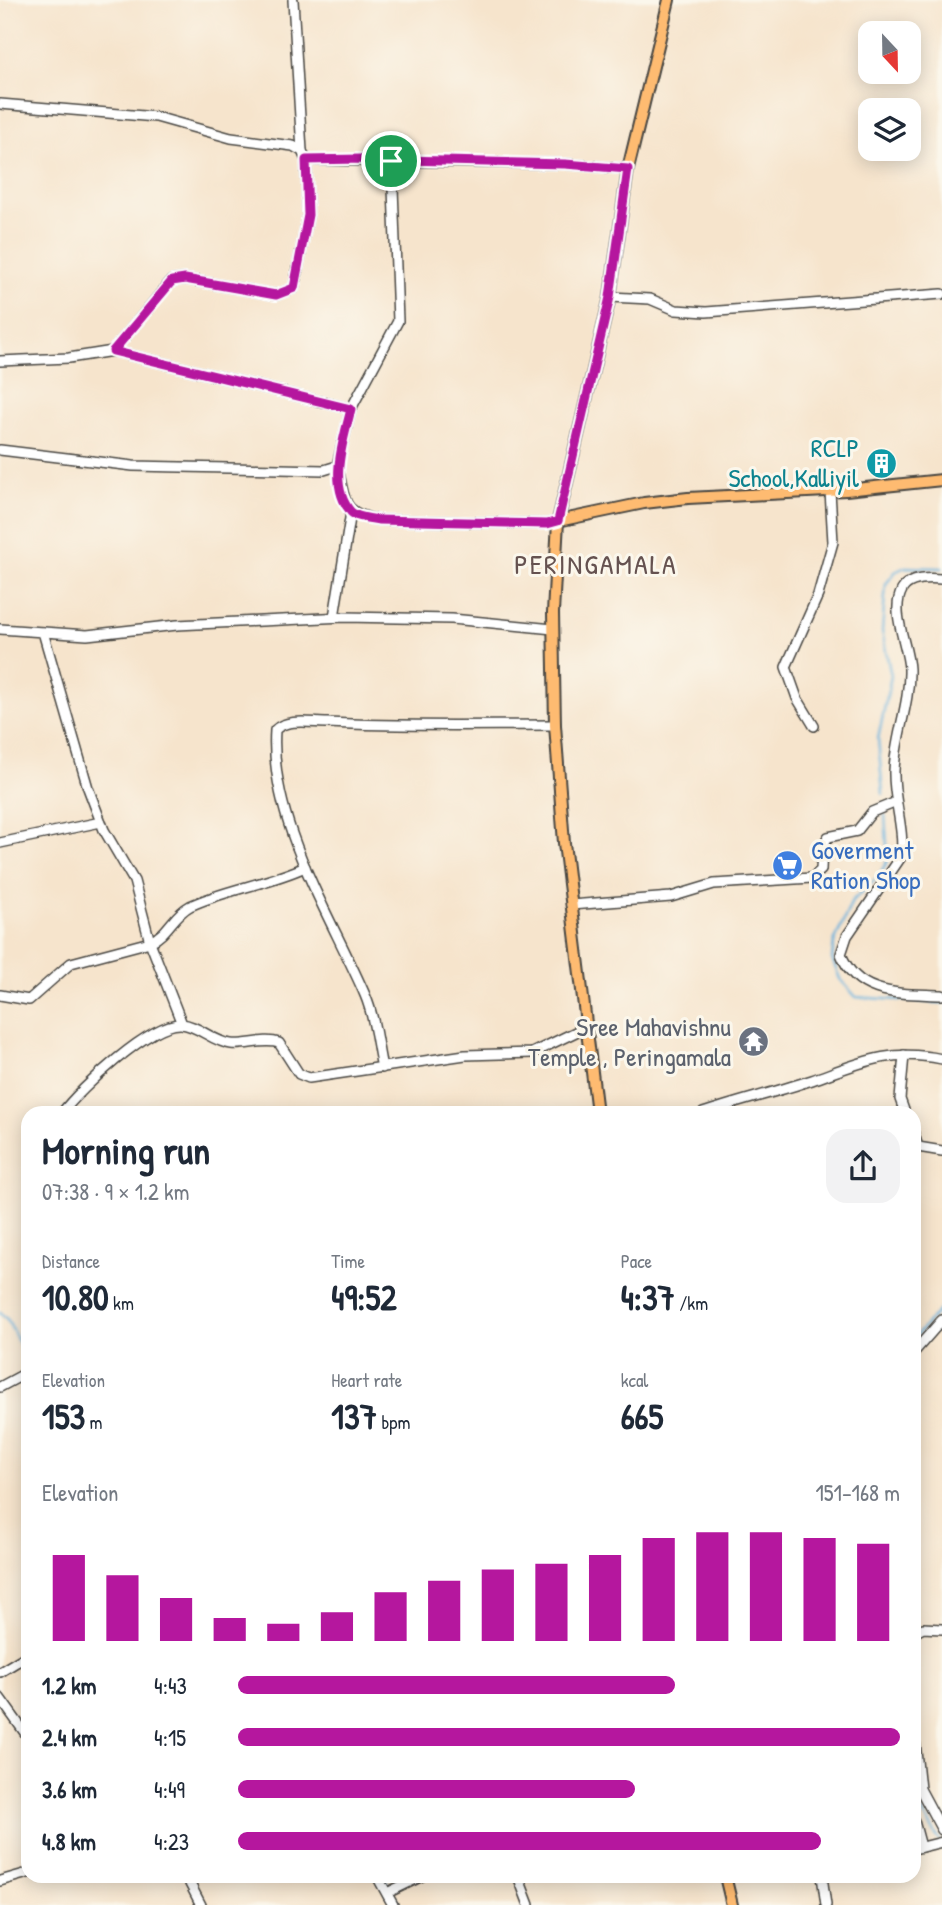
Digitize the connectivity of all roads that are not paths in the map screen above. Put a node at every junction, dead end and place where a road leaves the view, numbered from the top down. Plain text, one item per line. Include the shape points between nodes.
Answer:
1 (293, 0) edge
2 (669, 0) edge
3 (0, 104) edge
4 (304, 155) junction
5 (391, 161) junction
6 (628, 169) junction
7 (942, 294) edge
8 (610, 297) junction
9 (113, 351) junction
10 (0, 361) edge
11 (351, 409) junction
12 (0, 450) edge
13 (337, 466) junction
14 (942, 480) edge
15 (830, 491) junction
16 (351, 512) junction
17 (558, 521) junction
18 (942, 579) edge
19 (334, 617) junction
20 (0, 629) edge
21 (553, 629) junction
22 (43, 632) junction
23 (555, 725) junction
24 (814, 726) dead end
25 (894, 803) junction
26 (101, 822) junction
27 (0, 843) edge
28 (305, 867) junction
29 (571, 905) junction
30 (150, 942) junction
31 (0, 995) edge
32 (942, 995) edge
33 (182, 1024) junction
34 (586, 1027) junction
35 (904, 1055) junction
36 (942, 1059) edge
37 (382, 1068) junction
38 (69, 1106) edge
39 (596, 1106) edge
40 (726, 1106) edge
41 (903, 1106) edge
42 (921, 1148) edge
43 (942, 1151) edge
44 (942, 1321) edge
45 (921, 1344) edge
46 (21, 1376) edge
47 (0, 1387) edge
48 (921, 1629) edge
49 (942, 1629) edge
50 (21, 1658) edge
51 (0, 1672) edge
52 (0, 1699) edge
53 (21, 1728) edge
54 (921, 1791) edge
55 (942, 1830) edge
56 (942, 1842) edge
57 (921, 1847) edge
58 (21, 1875) edge
59 (0, 1881) edge
60 (190, 1883) edge
61 (381, 1883) edge
62 (408, 1883) edge
63 (521, 1883) edge
64 (727, 1883) edge
65 (823, 1883) edge
66 (387, 1893) junction
67 (201, 1905) edge
68 (393, 1905) edge
69 (529, 1905) edge
70 (732, 1905) edge
71 (826, 1905) edge

1 - 4 street
2 - 6 main road
3 - 4 street via 156,117 231,138 293,146
4 - 5 street
4 - 9 street via 308,215 294,288 276,295 185,279 172,281
5 - 6 street
5 - 11 street via 398,321
6 - 8 main road
7 - 8 street via 706,312 676,310 650,299
8 - 17 main road
9 - 10 street
9 - 11 street
11 - 13 street
12 - 13 street via 133,466 324,470
13 - 16 street
14 - 15 main road
15 - 17 main road via 666,500
15 - 24 street via 833,542 818,595 786,667
16 - 17 street via 378,520
16 - 19 street
17 - 21 main road
18 - 25 street via 913,581 901,591 897,604 909,671 894,762
19 - 21 street via 452,619
19 - 22 street via 87,635
20 - 22 street
21 - 23 main road
22 - 26 street
23 - 28 street via 281,725 275,734 278,783
23 - 29 main road
25 - 29 street via 872,812 857,831 828,837 822,847 821,870 812,877 715,884 671,897
25 - 32 street via 903,845 901,857 847,936 841,954 862,985
26 - 27 street
26 - 30 street via 134,881
28 - 30 street via 272,882 191,906
28 - 37 street via 366,998
29 - 34 main road
30 - 31 street via 71,963 29,1000
30 - 33 street
33 - 37 street via 225,1043 279,1043 304,1077
33 - 38 street via 111,1062
34 - 37 street via 532,1053 465,1055
34 - 39 main road
35 - 36 street
35 - 40 street via 870,1057
35 - 41 street
42 - 43 street
44 - 45 street
46 - 47 street
48 - 49 street
50 - 51 street
52 - 53 street
54 - 55 street
56 - 57 street
58 - 59 street
60 - 67 street
61 - 66 street
62 - 66 street
63 - 69 street
64 - 70 main road
65 - 71 street
66 - 68 street

